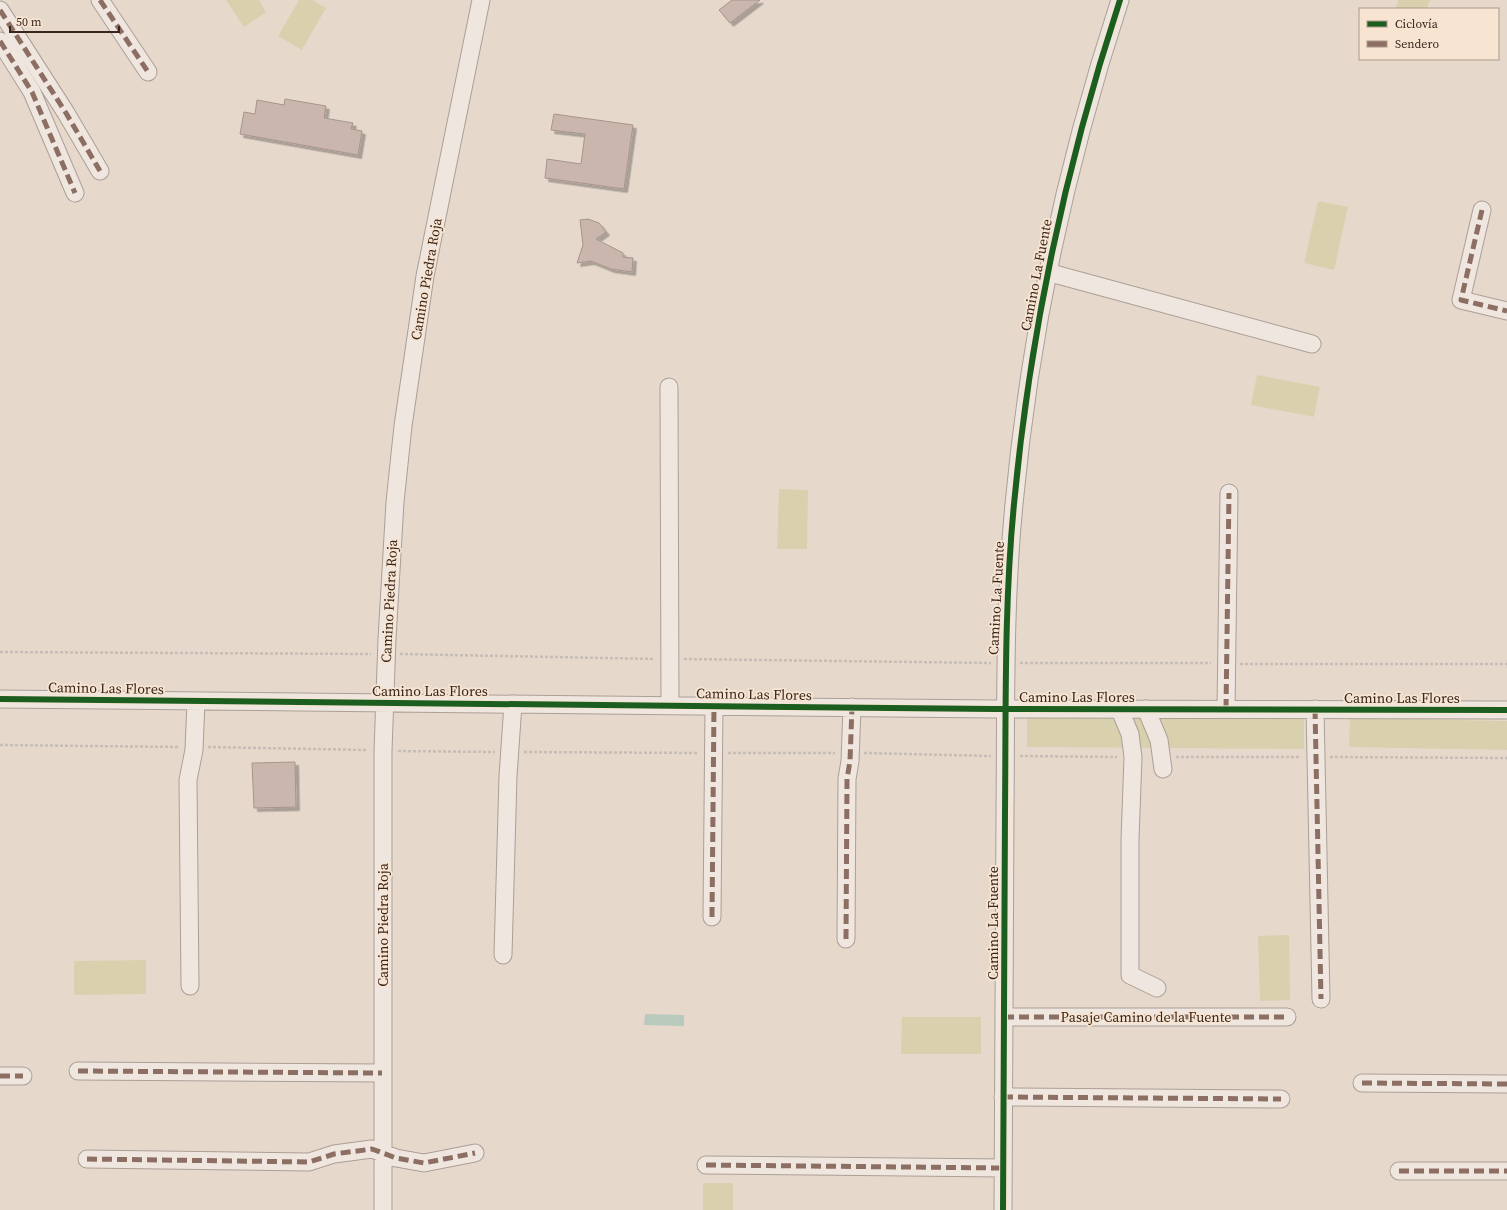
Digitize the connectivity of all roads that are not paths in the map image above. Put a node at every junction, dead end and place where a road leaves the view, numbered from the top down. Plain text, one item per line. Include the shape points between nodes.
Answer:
1 (100, 0) edge
2 (482, 0) edge
3 (1120, 0) edge
4 (0, 10) edge
5 (0, 41) edge
6 (148, 72) dead end
7 (100, 170) dead end
8 (76, 193) dead end
9 (1482, 210) dead end
10 (1047, 272) junction
11 (1507, 311) edge
12 (1312, 344) dead end
13 (669, 387) dead end
14 (1229, 494) dead end
15 (0, 699) edge
16 (196, 701) junction
17 (384, 703) junction
18 (513, 704) junction
19 (670, 705) junction
20 (714, 705) junction
21 (852, 707) junction
22 (1006, 708) junction
23 (1119, 708) junction
24 (1146, 709) junction
25 (1226, 709) junction
26 (1315, 709) junction
27 (1507, 710) edge
28 (1162, 763) road end
29 (712, 917) dead end
30 (846, 939) dead end
31 (503, 955) dead end
32 (190, 986) dead end
33 (1157, 988) dead end
34 (1321, 999) dead end
35 (1004, 1017) junction
36 (1287, 1017) dead end
37 (78, 1071) dead end
38 (382, 1073) junction
39 (0, 1076) edge
40 (23, 1076) dead end
41 (1362, 1083) dead end
42 (1507, 1084) edge
43 (1003, 1097) junction
44 (1281, 1099) dead end
45 (475, 1153) dead end
46 (383, 1155) junction
47 (87, 1159) dead end
48 (706, 1165) dead end
49 (1003, 1168) junction
50 (1399, 1171) dead end
51 (1507, 1171) edge
52 (383, 1210) edge
53 (1003, 1210) edge

1 - 6 street
2 - 17 street, Camino Piedra Roja via 439,203 413,350 395,502
3 - 10 street, Camino La Fuente via 1083,121
4 - 7 street
5 - 8 street via 32,92
9 - 11 street via 1461,300
10 - 12 street
10 - 22 street, Camino La Fuente via 1019,454 1009,566
13 - 19 street
14 - 25 street
15 - 16 street, Camino Las Flores
16 - 17 street, Camino Las Flores
16 - 32 street via 194,750 188,780
17 - 18 street, Camino Las Flores
17 - 38 street, Camino Piedra Roja
18 - 19 street, Camino Las Flores
18 - 31 street
19 - 20 street, Camino Las Flores
20 - 21 street, Camino Las Flores
20 - 29 street
21 - 22 street, Camino Las Flores
21 - 30 street via 851,753 847,779
22 - 23 street, Camino Las Flores
22 - 35 street, Camino La Fuente
23 - 24 street, Camino Las Flores
23 - 33 street via 1130,734 1133,757 1130,975
24 - 25 street, Camino Las Flores
24 - 28 street via 1159,740
25 - 26 street, Camino Las Flores
26 - 27 street, Camino Las Flores
26 - 34 street
35 - 36 street, Pasaje Camino de la Fuente
35 - 43 street, Camino La Fuente
37 - 38 street
38 - 46 street, Camino Piedra Roja
39 - 40 street
41 - 42 street
43 - 44 street
43 - 49 street, Camino La Fuente
45 - 46 street via 424,1163
46 - 47 street via 372,1149 364,1149 334,1154 309,1162
46 - 52 street, Camino Piedra Roja
48 - 49 street
49 - 53 street, Camino La Fuente
50 - 51 street

